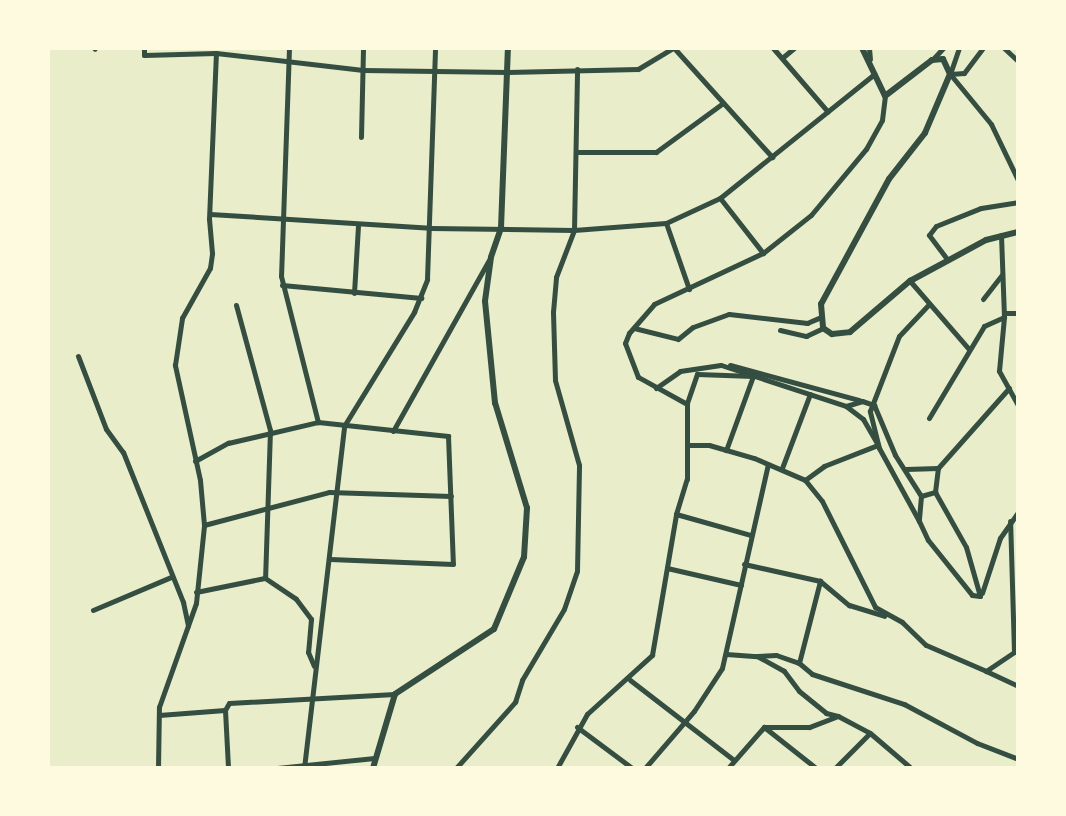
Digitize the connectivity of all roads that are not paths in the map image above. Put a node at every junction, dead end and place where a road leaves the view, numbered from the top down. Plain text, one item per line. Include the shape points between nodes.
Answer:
1 (144, 48) edge
2 (289, 48) edge
3 (363, 48) edge
4 (435, 48) edge
5 (508, 48) edge
6 (673, 48) edge
7 (773, 48) edge
8 (794, 48) edge
9 (866, 48) edge
10 (943, 48) edge
11 (959, 48) edge
12 (983, 48) edge
13 (1004, 48) edge
14 (216, 52) junction
15 (782, 58) junction
16 (1017, 58) edge
17 (932, 60) junction
18 (288, 63) junction
19 (362, 70) junction
20 (577, 70) junction
21 (434, 71) junction
22 (508, 72) junction
23 (874, 74) junction
24 (950, 74) junction
25 (885, 96) junction
26 (723, 103) junction
27 (828, 112) junction
28 (361, 137) dead end
29 (1018, 150) edge
30 (576, 152) junction
31 (1006, 155) junction
32 (772, 157) junction
33 (1018, 180) edge
34 (720, 198) junction
35 (1018, 202) edge
36 (210, 214) junction
37 (283, 216) junction
38 (666, 223) junction
39 (358, 226) junction
40 (430, 228) junction
41 (501, 228) junction
42 (574, 230) junction
43 (1018, 232) edge
44 (1002, 235) junction
45 (763, 253) junction
46 (491, 257) junction
47 (948, 259) junction
48 (1002, 275) junction
49 (910, 281) junction
50 (282, 285) junction
51 (689, 289) junction
52 (354, 293) junction
53 (421, 298) junction
54 (984, 298) dead end
55 (929, 304) junction
56 (236, 306) dead end
57 (1018, 313) edge
58 (1004, 315) junction
59 (819, 318) junction
60 (634, 328) junction
61 (823, 328) junction
62 (780, 330) dead end
63 (969, 349) junction
64 (78, 356) dead end
65 (728, 365) junction
66 (753, 376) junction
67 (656, 388) junction
68 (1009, 388) junction
69 (1018, 390) edge
70 (810, 394) junction
71 (862, 401) junction
72 (687, 404) junction
73 (874, 405) junction
74 (1018, 405) edge
75 (846, 406) junction
76 (929, 418) dead end
77 (318, 422) junction
78 (344, 426) junction
79 (270, 430) junction
80 (392, 431) junction
81 (878, 445) junction
82 (690, 446) junction
83 (726, 450) junction
84 (195, 461) junction
85 (768, 464) junction
86 (782, 468) junction
87 (938, 468) junction
88 (904, 469) junction
89 (806, 480) junction
90 (338, 491) junction
91 (935, 492) junction
92 (451, 496) junction
93 (922, 496) junction
94 (268, 506) junction
95 (1018, 512) edge
96 (676, 514) junction
97 (920, 522) junction
98 (1010, 522) junction
99 (204, 525) junction
100 (750, 536) junction
101 (1012, 538) junction
102 (1018, 546) edge
103 (330, 560) junction
104 (744, 564) junction
105 (667, 568) junction
106 (171, 577) junction
107 (264, 578) junction
108 (820, 581) junction
109 (741, 585) junction
110 (196, 592) junction
111 (980, 596) junction
112 (1009, 601) junction
113 (93, 610) dead end
114 (887, 616) junction
115 (1018, 623) edge
116 (188, 626) junction
117 (726, 654) junction
118 (758, 656) junction
119 (799, 663) junction
120 (316, 669) junction
121 (986, 671) junction
122 (630, 680) junction
123 (1018, 686) edge
124 (395, 694) junction
125 (312, 697) junction
126 (224, 710) junction
127 (159, 715) junction
128 (838, 716) junction
129 (684, 720) junction
130 (764, 727) junction
131 (577, 728) junction
132 (870, 733) junction
133 (374, 758) junction
134 (1018, 758) edge
135 (734, 760) junction
136 (304, 767) edge
137 (158, 768) edge
138 (228, 768) edge
139 (277, 768) edge
140 (372, 768) edge
141 (456, 768) edge
142 (556, 768) edge
143 (632, 768) edge
144 (645, 768) edge
145 (728, 768) edge
146 (816, 768) edge
147 (836, 768) edge
148 (911, 768) edge

1 - 14 street via 144,55
2 - 18 street
3 - 19 street
4 - 21 street
5 - 22 main road
6 - 20 street via 638,70
6 - 26 street
7 - 15 street
8 - 15 street
9 - 23 main road
10 - 17 street
11 - 24 street
12 - 24 street via 964,73
13 - 16 street
14 - 18 street
14 - 36 street
15 - 27 street
17 - 24 main road via 944,60
17 - 25 main road
18 - 19 street
18 - 37 street
19 - 21 street
19 - 28 street
20 - 22 street
20 - 30 street
21 - 22 street
21 - 40 street
22 - 41 main road
23 - 25 main road
23 - 27 street
24 - 31 street via 991,124
24 - 59 main road via 925,134 863,222
25 - 45 street via 882,120 866,148 810,215
26 - 30 street via 656,152
26 - 32 street
27 - 32 street
29 - 31 street
30 - 42 street
31 - 33 street
32 - 34 street
34 - 38 street
34 - 45 street
35 - 47 street via 936,226 929,235
36 - 37 street
36 - 84 street via 210,268 182,318 175,366
37 - 39 street
37 - 50 street
38 - 42 street
38 - 51 street
39 - 40 street
39 - 52 street
40 - 41 street
40 - 53 street
41 - 42 street
41 - 46 main road
42 - 141 street via 556,277 553,344 554,380 578,465 577,570 515,702
43 - 44 main road
44 - 47 main road
44 - 48 street
45 - 51 street
46 - 80 street
46 - 124 main road via 489,367 526,508 522,563 487,636
47 - 49 main road
48 - 54 street
48 - 58 street
49 - 55 street
49 - 61 main road via 850,332
50 - 52 street
50 - 77 street
51 - 60 street via 654,304
52 - 53 street
53 - 78 street
55 - 63 street
55 - 73 street via 900,336
56 - 79 street
57 - 58 street
58 - 63 street via 984,326
58 - 68 street via 999,371
59 - 60 street via 806,323 729,314 693,326 678,339
59 - 61 main road
60 - 67 street via 625,343 628,354 638,377
61 - 62 street via 806,336
63 - 76 street
64 - 106 street via 106,429 124,452
65 - 66 street
65 - 67 street via 680,372
65 - 71 street
66 - 70 street
66 - 72 street via 697,374
66 - 83 street
67 - 72 street
68 - 69 street
68 - 74 street
68 - 87 street
70 - 75 street
70 - 86 street
71 - 73 street
71 - 75 street
72 - 82 street
73 - 81 street
73 - 88 street
75 - 81 street
77 - 78 street
77 - 79 street
78 - 80 street
78 - 90 street
79 - 84 street
79 - 94 street
80 - 92 street via 448,436
81 - 89 street
81 - 97 street
82 - 83 street
82 - 96 street
83 - 85 street
84 - 99 street
85 - 86 street
85 - 100 street
86 - 89 street
87 - 88 street
87 - 91 street
88 - 93 street
89 - 114 street via 875,606
90 - 92 street
90 - 94 street
90 - 103 street
91 - 93 street
91 - 111 street via 966,547
92 - 103 street via 453,564
93 - 97 street
94 - 99 street
94 - 107 street
95 - 98 street
96 - 100 street
96 - 105 street
97 - 111 street via 966,590
98 - 101 street
98 - 111 street
99 - 110 street
100 - 104 street
101 - 102 street
101 - 112 street
103 - 120 street
104 - 108 street
104 - 109 street
105 - 109 street
105 - 122 street via 656,640
106 - 113 street
106 - 116 street
107 - 110 street
107 - 120 street via 311,619 308,652
108 - 114 street via 849,604
108 - 119 street
109 - 117 street
110 - 116 street
112 - 115 street
112 - 121 street via 1014,652
114 - 121 street via 926,645
116 - 127 street
117 - 118 street
117 - 129 street
118 - 119 street
118 - 128 street
119 - 134 street
120 - 125 street
121 - 123 street
122 - 129 street
122 - 131 street via 597,702
124 - 125 street
124 - 133 main road
125 - 126 street via 229,703
125 - 136 street
126 - 127 street
126 - 138 street
127 - 137 street
128 - 130 street via 809,727
128 - 132 street
129 - 135 street
129 - 144 street
130 - 135 street
130 - 146 street
131 - 142 street
131 - 143 street
132 - 147 street
132 - 148 street
133 - 136 street
133 - 140 main road
135 - 145 street
136 - 139 street

